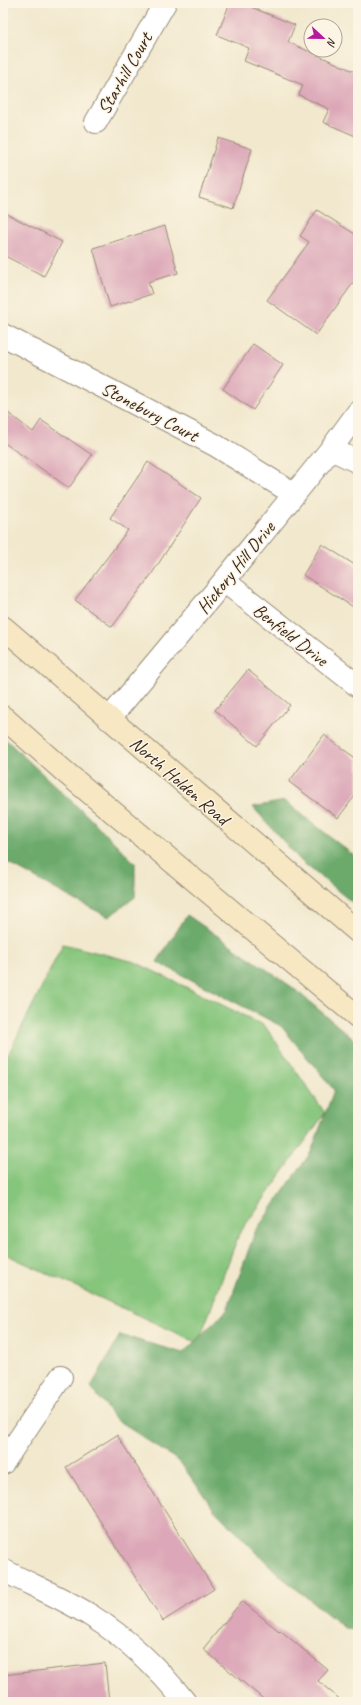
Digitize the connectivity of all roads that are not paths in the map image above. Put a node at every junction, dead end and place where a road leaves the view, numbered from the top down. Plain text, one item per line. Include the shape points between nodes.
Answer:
1 (165, 3) edge
2 (96, 122) dead end
3 (3, 335) edge
4 (358, 412) edge
5 (331, 449) junction
6 (358, 462) edge
7 (294, 494) junction
8 (224, 582) junction
9 (3, 627) edge
10 (358, 686) edge
11 (3, 717) edge
12 (109, 719) junction
13 (358, 932) edge
14 (358, 1017) edge
15 (61, 1377) dead end
16 (3, 1463) edge
17 (3, 1570) edge
18 (185, 1702) edge

1 - 2 street, Starhill Court
3 - 7 street, Stonebury Court via 215,445
4 - 5 street, Hickory Hill Drive
5 - 6 street
5 - 7 street, Hickory Hill Drive
7 - 8 street, Hickory Hill Drive
8 - 10 street, Benfield Drive
8 - 12 street, Hickory Hill Drive
9 - 12 main road, North Holden Road
11 - 14 main road
12 - 13 main road, North Holden Road
15 - 16 street
17 - 18 street via 92,1617 122,1637 163,1674

